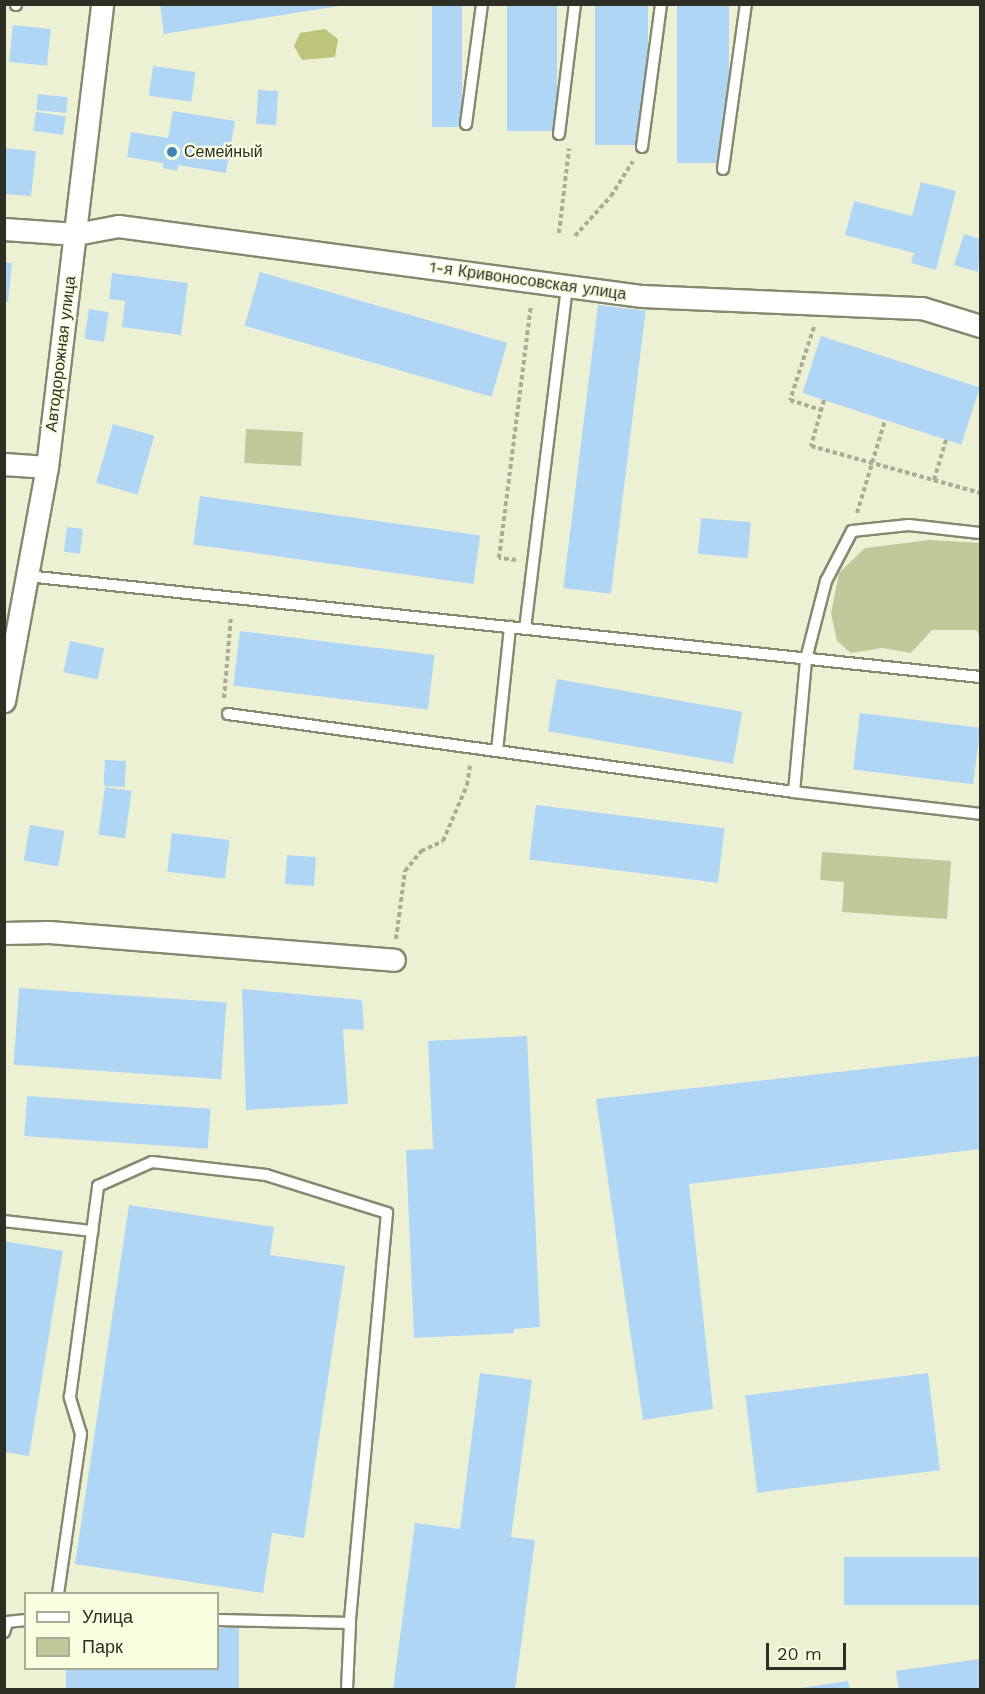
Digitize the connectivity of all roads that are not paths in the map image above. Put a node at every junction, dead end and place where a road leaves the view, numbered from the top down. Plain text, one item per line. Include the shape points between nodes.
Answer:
1 (102, 4) edge
2 (482, 4) edge
3 (575, 4) edge
4 (661, 4) edge
5 (746, 4) edge
6 (466, 124) dead end
7 (559, 134) road end
8 (642, 147) road end
9 (723, 170) dead end
10 (4, 229) edge
11 (76, 234) junction
12 (567, 286) junction
13 (981, 326) edge
14 (4, 464) edge
15 (47, 467) junction
16 (981, 533) edge
17 (27, 576) junction
18 (510, 627) junction
19 (525, 629) junction
20 (806, 659) junction
21 (981, 677) edge
22 (5, 700) edge
23 (228, 714) road end
24 (497, 751) junction
25 (794, 792) junction
26 (981, 814) edge
27 (4, 933) edge
28 (394, 960) road end
29 (4, 1221) edge
30 (92, 1231) junction
31 (58, 1592) edge
32 (24, 1620) edge
33 (219, 1620) edge
34 (350, 1623) junction
35 (4, 1632) edge
36 (347, 1689) edge

1 - 11 street, Автодорожная улица
2 - 6 lane
3 - 7 lane
4 - 8 lane
5 - 9 lane
10 - 11 street, 1-я Кривоносовская улица
11 - 12 street, 1-я Кривоносовская улица via 118,226
11 - 15 street, Автодорожная улица
12 - 13 street, 1-я Кривоносовская улица via 642,296 922,308
12 - 19 lane
14 - 15 street
15 - 17 street, Автодорожная улица
16 - 20 lane via 909,525 852,531 826,581
17 - 18 lane
17 - 22 street, Автодорожная улица
18 - 19 lane
18 - 24 lane
19 - 20 lane
20 - 21 lane
20 - 25 lane
23 - 24 lane
24 - 25 lane
25 - 26 lane
27 - 28 street via 60,933
29 - 30 lane
30 - 31 lane via 70,1397 81,1434
30 - 34 lane via 98,1186 152,1162 266,1175 387,1213
32 - 35 lane via 7,1622
33 - 34 lane
34 - 36 lane

